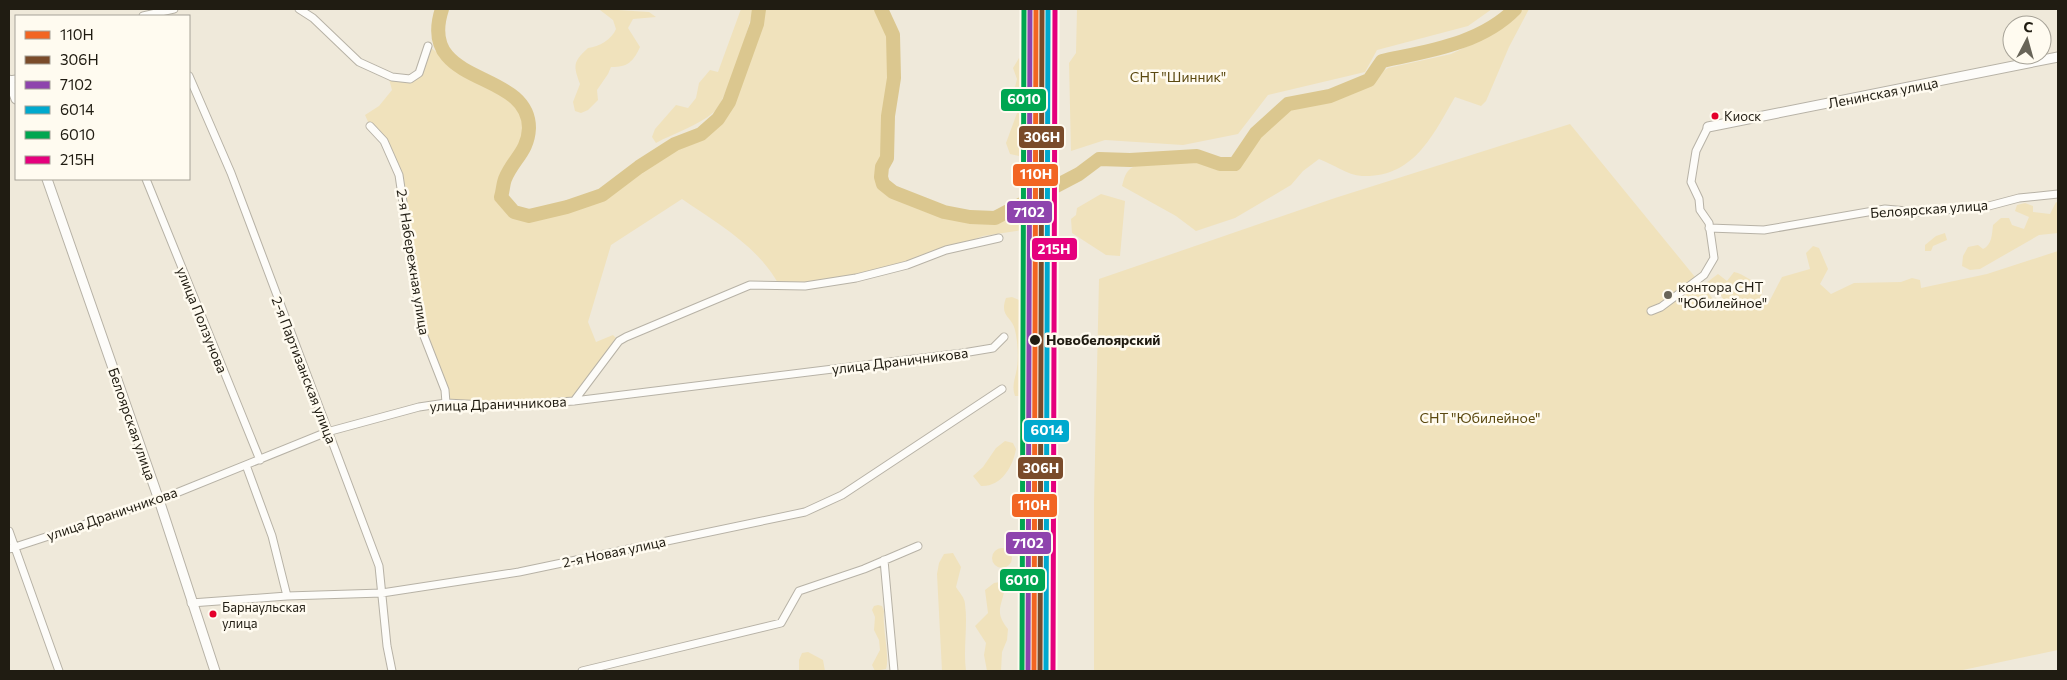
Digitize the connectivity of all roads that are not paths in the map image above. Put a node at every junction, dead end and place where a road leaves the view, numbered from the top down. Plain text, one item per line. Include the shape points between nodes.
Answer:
1 (174, 9) edge
2 (299, 9) edge
3 (163, 12) edge
4 (148, 15) edge
5 (428, 46) dead end
6 (2058, 57) edge
7 (190, 78) edge
8 (9, 80) edge
9 (15, 97) edge
10 (370, 126) dead end
11 (1708, 127) joint
12 (47, 180) edge
13 (146, 180) edge
14 (2058, 194) edge
15 (1709, 228) junction
16 (999, 238) dead end
17 (1650, 311) dead end
18 (1004, 337) dead end
19 (1002, 390) dead end
20 (574, 401) junction
21 (446, 403) junction
22 (327, 432) junction
23 (260, 460) junction
24 (246, 466) junction
25 (159, 500) junction
26 (9, 531) edge
27 (918, 546) dead end
28 (12, 548) edge
29 (884, 560) junction
30 (382, 593) junction
31 (287, 596) junction
32 (191, 603) junction
33 (59, 671) edge
34 (215, 671) edge
35 (392, 671) edge
36 (582, 671) edge
37 (894, 671) edge

1 - 3 street
2 - 5 street via 313,18 359,62 392,77 410,79 419,73
3 - 4 street
6 - 11 street, Ленинская улица
7 - 22 street, 2-я Партизанская улица via 231,173
8 - 9 street
10 - 21 street, 2-я Набережная улица via 384,141 399,175 422,331 445,390
11 - 15 street via 1696,151 1691,182
12 - 25 street, Белоярская улица
13 - 23 street, улица Ползунова
14 - 15 street, Белоярская улица via 2019,198 1985,207 1918,212 1885,209 1764,230
15 - 17 street via 1714,258 1704,275 1661,307
16 - 20 street via 946,250 907,265 856,278 805,286 750,285 619,341
18 - 20 street, улица Драничникова via 993,348 964,353
19 - 30 street, 2-я Новая улица via 842,495 805,512 519,572
20 - 21 street, улица Драничникова via 505,406
21 - 22 street, улица Драничникова
22 - 23 street, улица Драничникова
22 - 30 street, 2-я Партизанская улица via 379,566
23 - 24 street, улица Драничникова
24 - 25 street, улица Драничникова
24 - 31 street via 272,536
25 - 28 street, улица Драничникова
25 - 32 street, Белоярская улица
26 - 28 street
27 - 29 street
28 - 33 street
29 - 36 street via 800,591 781,623
29 - 37 street
30 - 31 street, 2-я Новая улица
30 - 35 street, 2-я Партизанская улица
31 - 32 street, 2-я Новая улица
32 - 34 street, Белоярская улица

